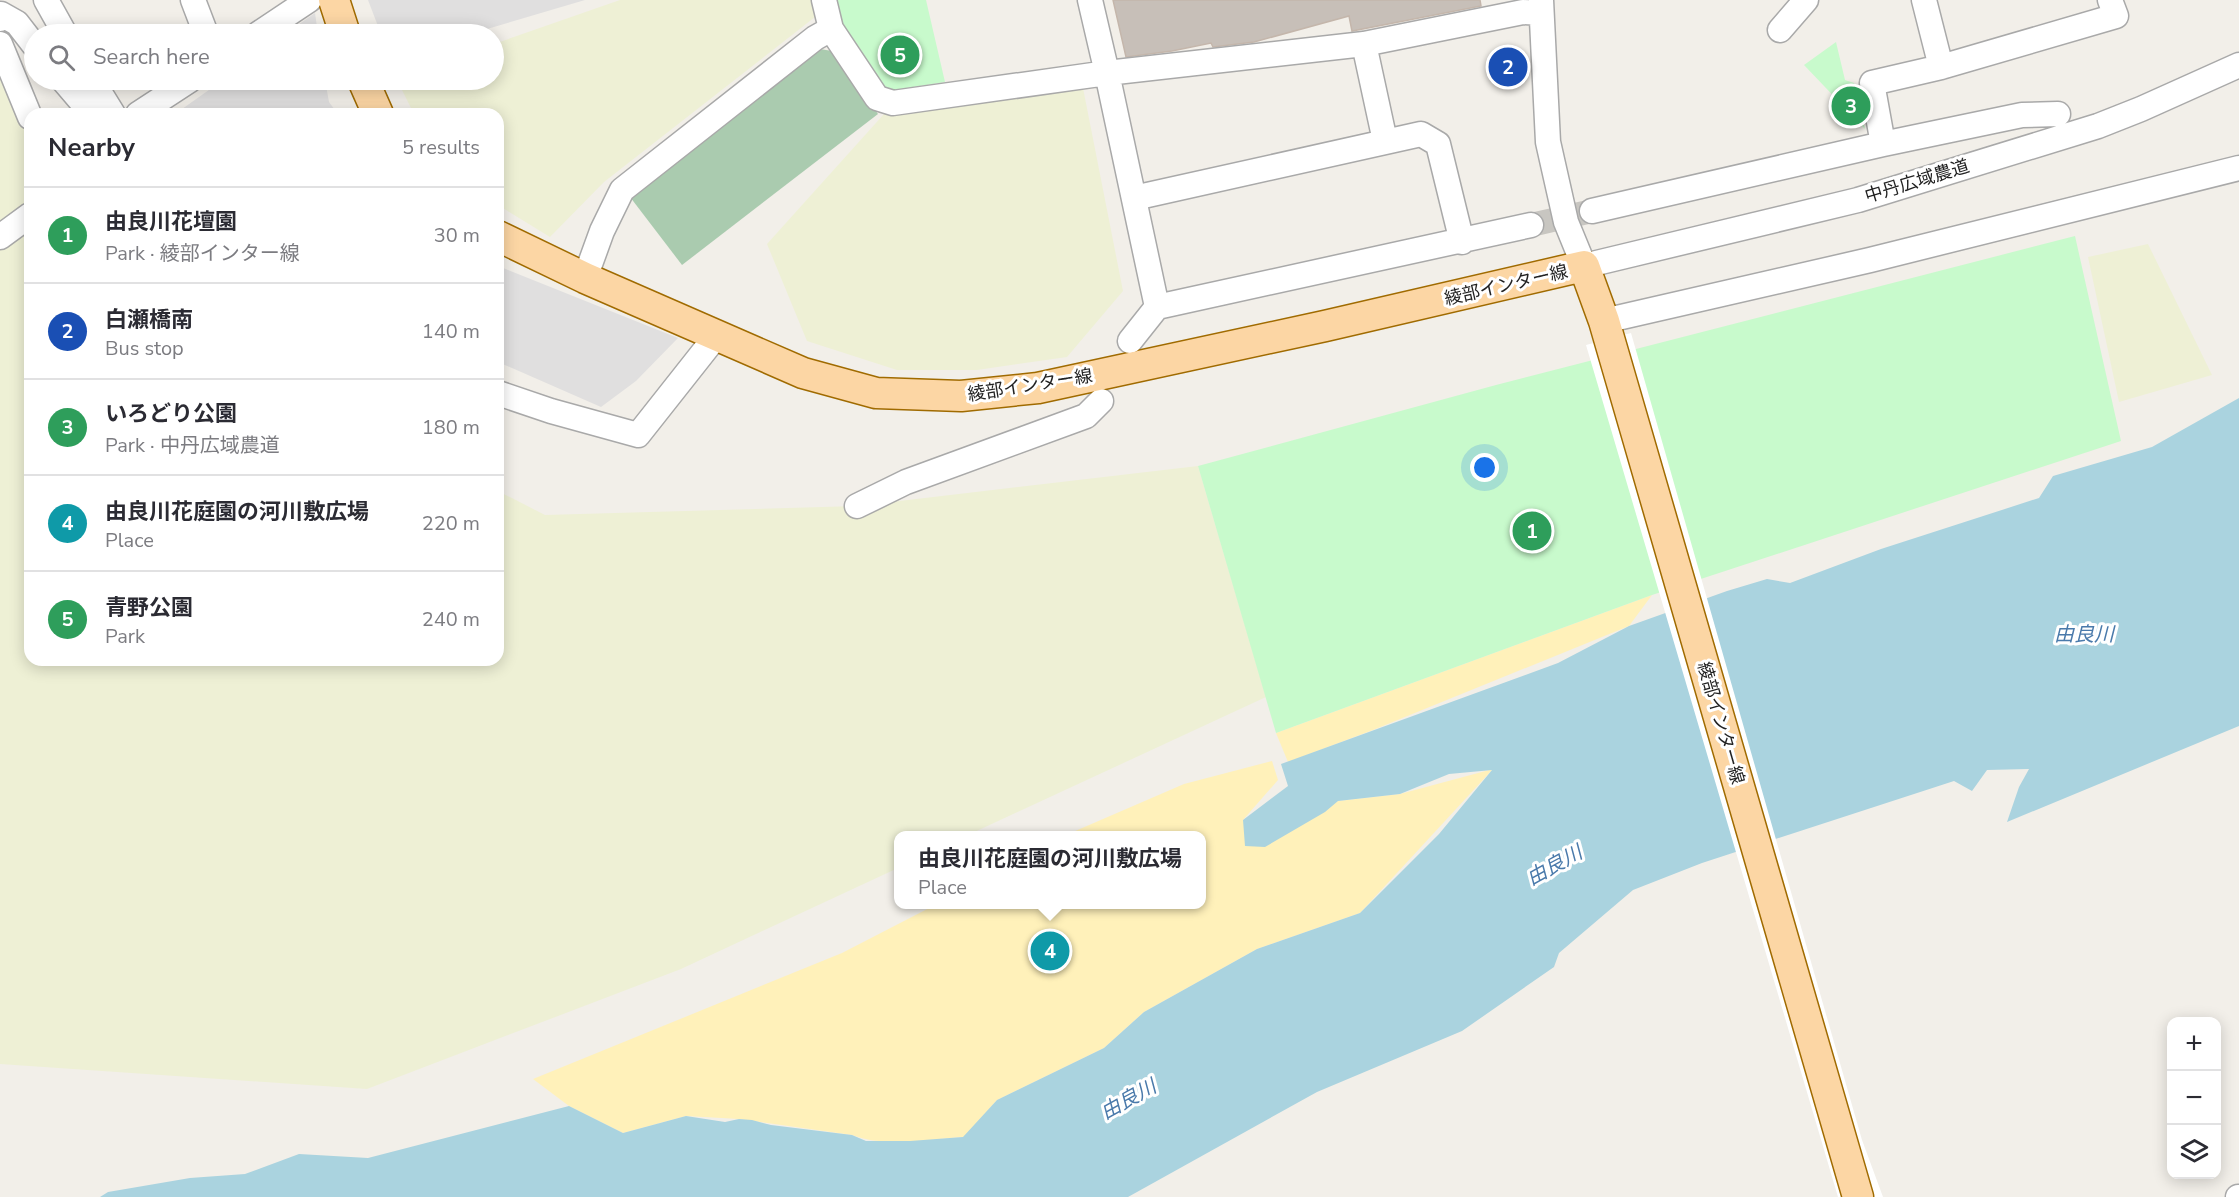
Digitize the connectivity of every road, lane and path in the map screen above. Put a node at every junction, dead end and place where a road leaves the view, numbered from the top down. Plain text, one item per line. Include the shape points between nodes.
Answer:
1 (46, 0) edge
2 (193, 0) edge
3 (309, 0) edge
4 (334, 0) edge
5 (824, 0) edge
6 (1090, 0) edge
7 (1806, 0) edge
8 (1924, 0) edge
9 (2110, 0) edge
10 (1541, 7) edge
11 (0, 19) edge
12 (59, 24) edge
13 (202, 24) edge
14 (273, 24) edge
15 (342, 24) edge
16 (831, 29) junction
17 (1780, 30) dead end
18 (24, 32) edge
19 (0, 44) edge
20 (1364, 44) junction
21 (2239, 65) edge
22 (1941, 67) junction
23 (1107, 73) junction
24 (72, 90) edge
25 (98, 90) edge
26 (175, 90) edge
27 (367, 90) edge
28 (26, 108) edge
29 (87, 108) edge
30 (109, 108) edge
31 (147, 108) edge
32 (375, 108) edge
33 (2058, 114) dead end
34 (1385, 141) junction
35 (1883, 144) junction
36 (2239, 168) edge
37 (1134, 198) junction
38 (1592, 211) tunnel mouth
39 (24, 219) edge
40 (1531, 225) tunnel mouth
41 (0, 237) edge
42 (504, 239) edge
43 (1462, 242) junction
44 (1584, 266) junction
45 (585, 278) junction
46 (1157, 307) junction
47 (1613, 328) junction
48 (717, 335) junction
49 (1130, 341) dead end
50 (504, 395) edge
51 (1101, 401) dead end
52 (857, 506) dead end
53 (1858, 1197) edge

1 - 12 street
2 - 13 street
3 - 14 street
4 - 15 main road
5 - 16 street
6 - 23 street
7 - 17 street
8 - 22 street
9 - 22 street via 2116,16
10 - 20 street
10 - 44 street via 1548,142 1566,222
11 - 18 street via 1,14
16 - 23 street via 877,98 893,103
16 - 45 street via 622,190
19 - 28 street
20 - 23 street
20 - 34 street
21 - 44 street, 中丹広域農道 via 2098,126 1881,193
22 - 35 street via 1872,83
23 - 37 street
24 - 29 street
25 - 30 street
26 - 31 street
27 - 32 main road
33 - 35 street via 2022,115
34 - 37 street
34 - 43 street via 1421,134 1438,144
35 - 38 street
36 - 47 street
37 - 46 street
39 - 41 street
40 - 43 street
42 - 45 main road, 綾部インター線
43 - 46 street
44 - 47 main road, 綾部インター線
44 - 48 main road, 綾部インター線 via 1049,386 961,396 876,393 803,373
45 - 48 main road, 綾部インター線
46 - 49 street
47 - 53 main road, 綾部インター線
48 - 50 street via 638,435
51 - 52 street via 1086,416 906,482

